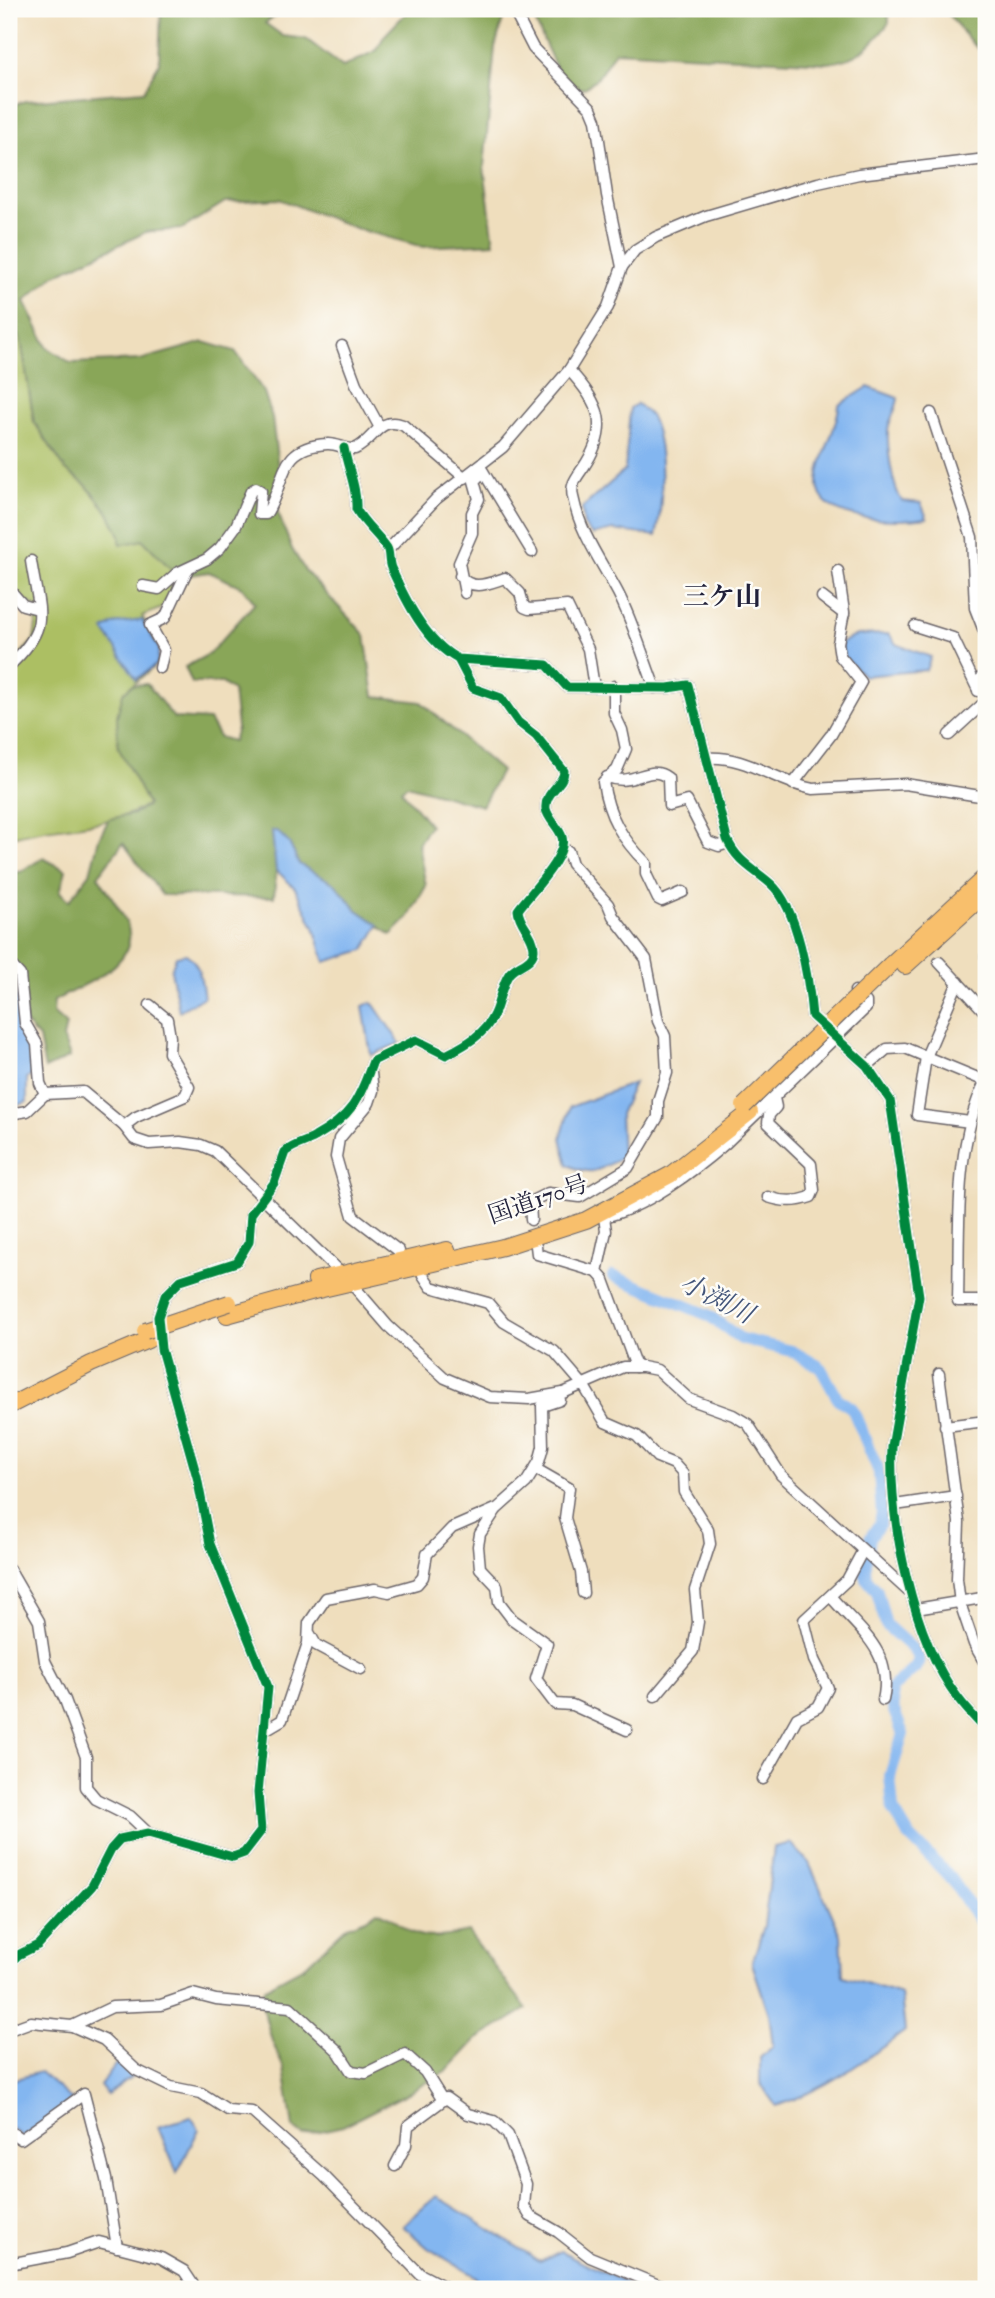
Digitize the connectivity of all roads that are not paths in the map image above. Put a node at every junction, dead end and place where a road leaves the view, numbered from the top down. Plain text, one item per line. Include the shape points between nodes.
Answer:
1 (513, 9) edge
2 (986, 159) edge
3 (622, 267) junction
4 (342, 346) dead end
5 (569, 369) junction
6 (931, 413) dead end
7 (379, 426) junction
8 (344, 448) junction
9 (482, 469) junction
10 (465, 478) junction
11 (388, 550) junction
12 (532, 552) dead end
13 (31, 561) dead end
14 (188, 569) junction
15 (838, 571) dead end
16 (460, 576) junction
17 (143, 586) dead end
18 (9, 589) edge
19 (465, 593) dead end
20 (822, 597) dead end
21 (38, 609) junction
22 (844, 614) junction
23 (915, 626) dead end
24 (986, 636) edge
25 (458, 659) junction
26 (9, 666) edge
27 (160, 668) dead end
28 (986, 671) edge
29 (614, 686) junction
30 (594, 687) junction
31 (655, 688) junction
32 (977, 688) junction
33 (986, 701) edge
34 (949, 735) dead end
35 (707, 758) junction
36 (607, 777) junction
37 (793, 784) junction
38 (986, 797) edge
39 (729, 843) junction
40 (562, 848) junction
41 (986, 874) edge
42 (683, 892) dead end
43 (986, 893) edge
44 (939, 962) dead end
45 (9, 964) edge
46 (894, 969) junction
47 (958, 982) junction
48 (855, 990) junction
49 (150, 1005) dead end
50 (986, 1013) edge
51 (819, 1023) junction
52 (835, 1039) junction
53 (926, 1057) junction
54 (867, 1066) junction
55 (370, 1069) junction
56 (986, 1080) edge
57 (46, 1094) junction
58 (774, 1098) junction
59 (747, 1109) junction
60 (9, 1114) edge
61 (970, 1122) junction
62 (124, 1126) junction
63 (768, 1197) dead end
64 (262, 1198) junction
65 (604, 1217) junction
66 (531, 1220) dead end
67 (586, 1220) junction
68 (536, 1246) dead end
69 (399, 1251) dead end
70 (597, 1272) junction
71 (423, 1275) dead end
72 (345, 1279) junction
73 (986, 1301) edge
74 (146, 1336) junction
75 (636, 1367) junction
76 (939, 1374) dead end
77 (585, 1389) junction
78 (9, 1393) edge
79 (9, 1406) edge
80 (986, 1421) edge
81 (945, 1426) junction
82 (536, 1469) junction
83 (956, 1496) junction
84 (895, 1505) junction
85 (498, 1508) junction
86 (862, 1552) junction
87 (9, 1569) edge
88 (909, 1592) junction
89 (583, 1593) dead end
90 (831, 1597) junction
91 (960, 1603) junction
92 (986, 1605) edge
93 (915, 1609) junction
94 (310, 1633) junction
95 (986, 1665) edge
96 (360, 1669) dead end
97 (655, 1696) dead end
98 (883, 1700) dead end
99 (265, 1730) junction
100 (627, 1730) dead end
101 (986, 1730) edge
102 (763, 1779) dead end
103 (148, 1833) junction
104 (9, 1964) edge
105 (72, 2026) junction
106 (9, 2030) edge
107 (442, 2099) junction
108 (9, 2131) edge
109 (395, 2166) dead end
110 (117, 2247) junction
111 (9, 2264) edge
112 (651, 2286) edge
113 (196, 2289) edge
114 (449, 2289) edge
115 (668, 2289) edge

1 - 3 street via 533,48 591,107
2 - 3 street via 859,174 741,204 656,237 635,250
3 - 5 street via 608,307
4 - 7 street
5 - 9 street
5 - 31 street via 592,396 600,430 597,446 573,482 584,537 617,592
6 - 24 street via 972,537 975,608
7 - 8 street via 363,445
7 - 10 street via 393,421 403,425
8 - 11 street via 357,489 356,509
8 - 14 street via 324,444 292,456 266,514 259,514 261,491 251,491 230,537 207,559
9 - 10 street
9 - 12 street
9 - 16 street via 474,481 479,499 472,513 472,533 461,554
10 - 11 street via 436,499
11 - 25 street via 389,563 437,646
13 - 21 street
14 - 17 street via 159,589
14 - 27 street via 165,618 150,625 164,650
15 - 22 street
16 - 19 street
16 - 30 street via 478,586 505,578 530,609 567,606 588,649
18 - 21 street via 23,605
20 - 22 street
21 - 26 street via 34,640
22 - 37 street via 840,656 861,682 831,735
23 - 32 street via 953,638
25 - 30 street via 547,665 567,687
25 - 40 street via 473,688 501,698 564,771 546,809 561,834
28 - 32 street
29 - 30 street
29 - 31 street
29 - 36 street via 614,713 626,749 617,771
31 - 35 street via 688,685
32 - 33 street
33 - 34 street
35 - 37 street via 754,765
35 - 39 street
36 - 39 street via 623,782 648,772 662,774 668,778 669,806 687,801 708,842
36 - 42 street via 603,782 611,815 622,837 646,863 653,892 662,901
37 - 38 street via 813,789 918,785
39 - 51 street via 748,869 781,895 808,970 812,1016
40 - 55 street via 560,857 518,909 534,952 511,971 486,1028 446,1055 415,1040 373,1061
40 - 66 street via 646,959 665,1037 667,1073 658,1117 628,1168 580,1197 538,1196 530,1202
41 - 46 highway, 国道170号
41 - 48 street via 918,929
43 - 46 highway, 国道170号
44 - 47 street
45 - 57 street via 20,975 25,1023 37,1044 40,1083
46 - 59 highway, 国道170号, bridge
47 - 50 street
47 - 53 street
48 - 51 street
48 - 52 street via 866,1002 866,1009
49 - 62 street via 167,1019 169,1054 189,1087 176,1102
51 - 52 street
52 - 54 street
52 - 58 street
53 - 54 street via 896,1048 878,1055
53 - 56 street
53 - 61 street via 916,1115
54 - 84 street via 890,1100 918,1287 892,1447
55 - 64 street via 359,1101 311,1140 285,1152 274,1183
55 - 69 street via 373,1091 369,1103 338,1139 336,1157 353,1216
56 - 61 street
57 - 60 street via 27,1111
57 - 62 street via 83,1092
58 - 63 street via 776,1107 768,1123 811,1164 814,1190 805,1199
58 - 65 street via 706,1161 646,1199
59 - 67 highway, 国道170号 via 680,1168
59 - 72 highway, 国道170号 via 664,1168 556,1222
61 - 73 street via 961,1162 958,1301
62 - 64 street via 135,1139 149,1144 180,1142 215,1151
64 - 72 street
64 - 99 street via 251,1214 249,1242 237,1262 181,1280 165,1296 158,1317 160,1349 197,1477 210,1544 268,1687
65 - 67 street
65 - 70 street via 607,1231
67 - 72 highway, 国道170号 via 503,1247
68 - 70 street via 537,1254
70 - 75 street via 609,1288
71 - 77 street via 431,1287 488,1303 504,1322 554,1351
72 - 74 highway, 国道170号, bridge
72 - 77 street via 421,1358 463,1387 515,1400
74 - 78 highway, 国道170号
74 - 79 highway, 国道170号
75 - 77 street via 624,1367
75 - 86 street via 657,1370 689,1399 748,1424 781,1475
76 - 81 street
77 - 82 street via 542,1406 545,1433
77 - 97 street via 605,1422 637,1436 657,1457 680,1470 684,1492 710,1538 695,1590 698,1622 693,1651
80 - 81 street
81 - 83 street
82 - 85 street
82 - 89 street via 569,1488 565,1518
83 - 84 street
83 - 91 street
84 - 88 street
85 - 94 street via 452,1528 427,1554 417,1584 389,1592 375,1589 326,1598 309,1623
85 - 100 street via 481,1534 480,1568 497,1586 499,1602 512,1619 547,1644 536,1679 555,1704 572,1705
86 - 88 street
86 - 90 street via 847,1580
87 - 103 street via 39,1621 45,1661 86,1757 86,1787 96,1799 130,1816
88 - 93 street
90 - 98 street via 881,1656 887,1672
90 - 102 street via 804,1620 814,1660 828,1681 827,1693 818,1707 797,1718
91 - 92 street via 982,1598
91 - 93 street
91 - 95 street
93 - 101 street via 957,1697
94 - 96 street via 317,1645
94 - 99 street via 282,1720
99 - 103 street via 258,1793 261,1831 244,1853 233,1857
103 - 104 street via 114,1844 92,1886 38,1945
105 - 106 street via 31,2022
105 - 107 street via 112,2007 161,2005 193,1994 290,2007 338,2051 351,2071 366,2073 405,2054 425,2072
105 - 114 street via 104,2040 136,2070 171,2087 201,2093 228,2110 258,2116 384,2234 405,2260 424,2277
107 - 109 street via 408,2126 406,2145
107 - 112 street via 468,2114 494,2121 508,2135 526,2184 524,2206 530,2217 590,2257
108 - 110 street via 21,2139 83,2094 106,2179
110 - 111 street via 99,2242
110 - 113 street via 177,2266
112 - 115 street

